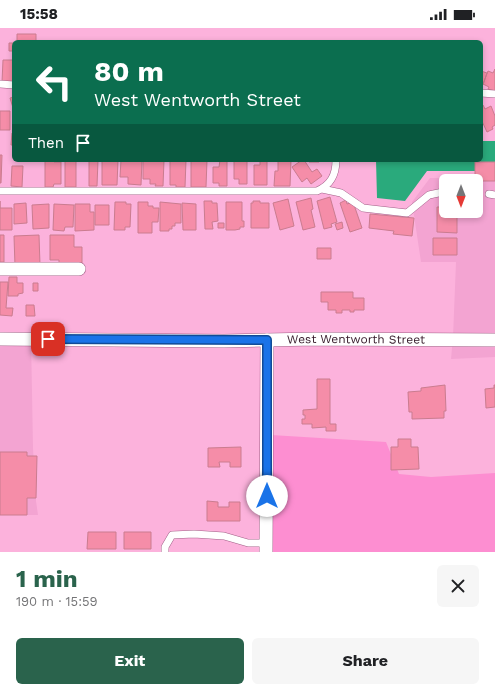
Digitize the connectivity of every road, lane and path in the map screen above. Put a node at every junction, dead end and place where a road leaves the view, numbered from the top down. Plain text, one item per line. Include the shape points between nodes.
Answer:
1 (0, 84) edge
2 (12, 85) edge
3 (483, 94) edge
4 (495, 94) edge
5 (336, 162) edge
6 (322, 189) junction
7 (0, 191) edge
8 (439, 193) edge
9 (0, 269) edge
10 (79, 269) dead end
11 (0, 338) edge
12 (267, 340) junction
13 (495, 340) edge
14 (266, 547) edge
15 (165, 552) edge

1 - 2 lane
3 - 4 lane
5 - 6 lane via 333,179
6 - 7 lane
6 - 8 lane via 342,193 363,208 407,213 429,195
9 - 10 street
11 - 12 street, West Wentworth Street
12 - 13 street, West Wentworth Street
12 - 14 street
14 - 15 lane via 224,536 172,535

